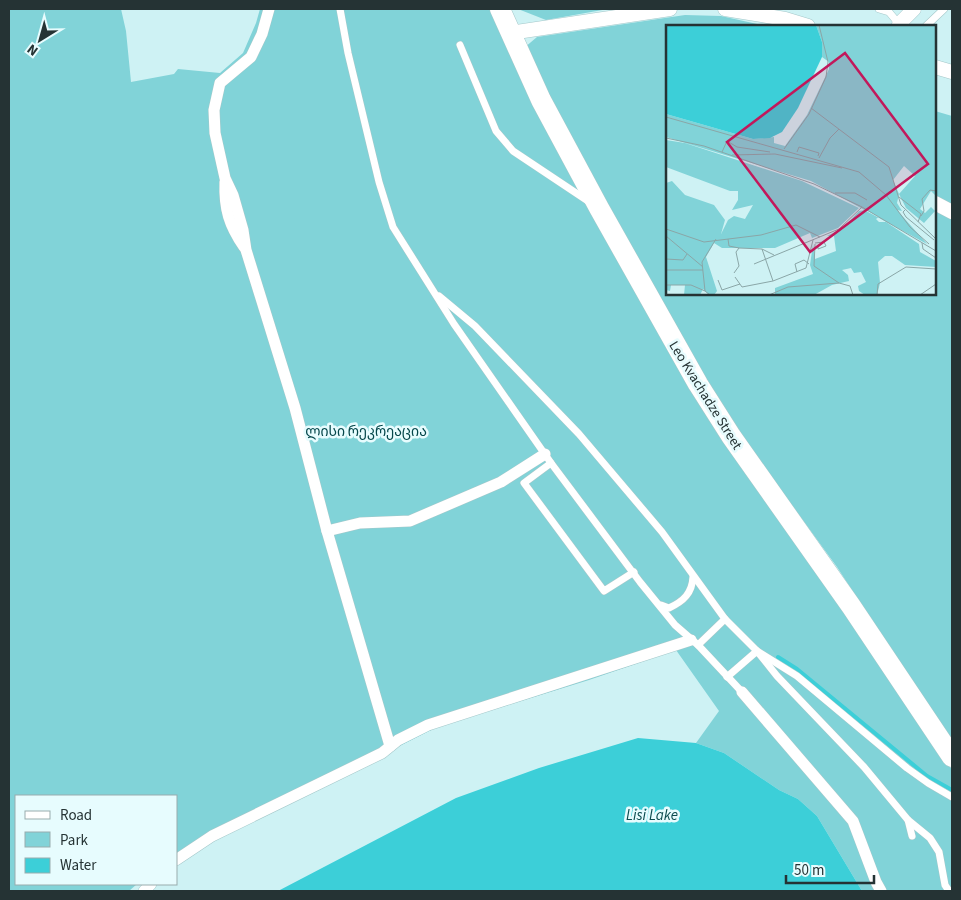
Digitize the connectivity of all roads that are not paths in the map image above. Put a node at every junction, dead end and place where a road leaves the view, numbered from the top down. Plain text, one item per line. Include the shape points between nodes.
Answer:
1 (269, 9) edge
2 (340, 9) edge
3 (500, 9) edge
4 (670, 9) edge
5 (725, 9) edge
6 (879, 9) edge
7 (914, 9) edge
8 (944, 9) edge
9 (891, 10) edge
10 (805, 25) edge
11 (900, 25) edge
12 (927, 25) edge
13 (510, 33) junction
14 (460, 46) dead end
15 (936, 67) edge
16 (952, 72) edge
17 (936, 204) edge
18 (599, 208) junction
19 (952, 212) edge
20 (433, 291) junction
21 (548, 458) junction
22 (327, 531) junction
23 (634, 572) junction
24 (693, 577) junction
25 (660, 605) junction
26 (725, 620) junction
27 (694, 643) junction
28 (757, 651) junction
29 (727, 677) junction
30 (742, 692) joint
31 (390, 746) junction
32 (952, 757) edge
33 (952, 797) edge
34 (908, 820) junction
35 (912, 836) dead end
36 (178, 858) edge
37 (881, 891) edge
38 (949, 891) edge

1 - 22 street via 251,57 220,83 214,110 215,133 225,178 233,195 246,250 295,408
2 - 20 lane via 379,182 393,227
3 - 13 main road, Leo Kvachadze Street
4 - 13 street
5 - 10 street
6 - 9 lane
7 - 11 street
8 - 12 lane
9 - 11 lane
13 - 18 main road, Leo Kvachadze Street via 541,100
14 - 18 lane via 496,131 513,151
15 - 16 street
17 - 19 street
18 - 32 main road, Leo Kvachadze Street via 672,341 731,436 852,606
20 - 21 lane
20 - 24 lane via 475,326 579,434 662,532
21 - 22 street via 410,521 360,523
21 - 23 lane
21 - 23 lane via 524,483 604,591
22 - 31 street
23 - 25 lane
24 - 25 lane via 692,588 686,596 669,608
24 - 26 lane
25 - 27 lane
26 - 27 lane
26 - 28 lane
27 - 29 lane
27 - 31 street via 442,720
28 - 29 lane
28 - 33 lane via 798,676 907,768
28 - 34 lane via 864,767
29 - 30 lane
30 - 37 street via 853,821
31 - 36 street via 382,753 212,836
34 - 35 lane
34 - 38 lane via 930,838 939,852

